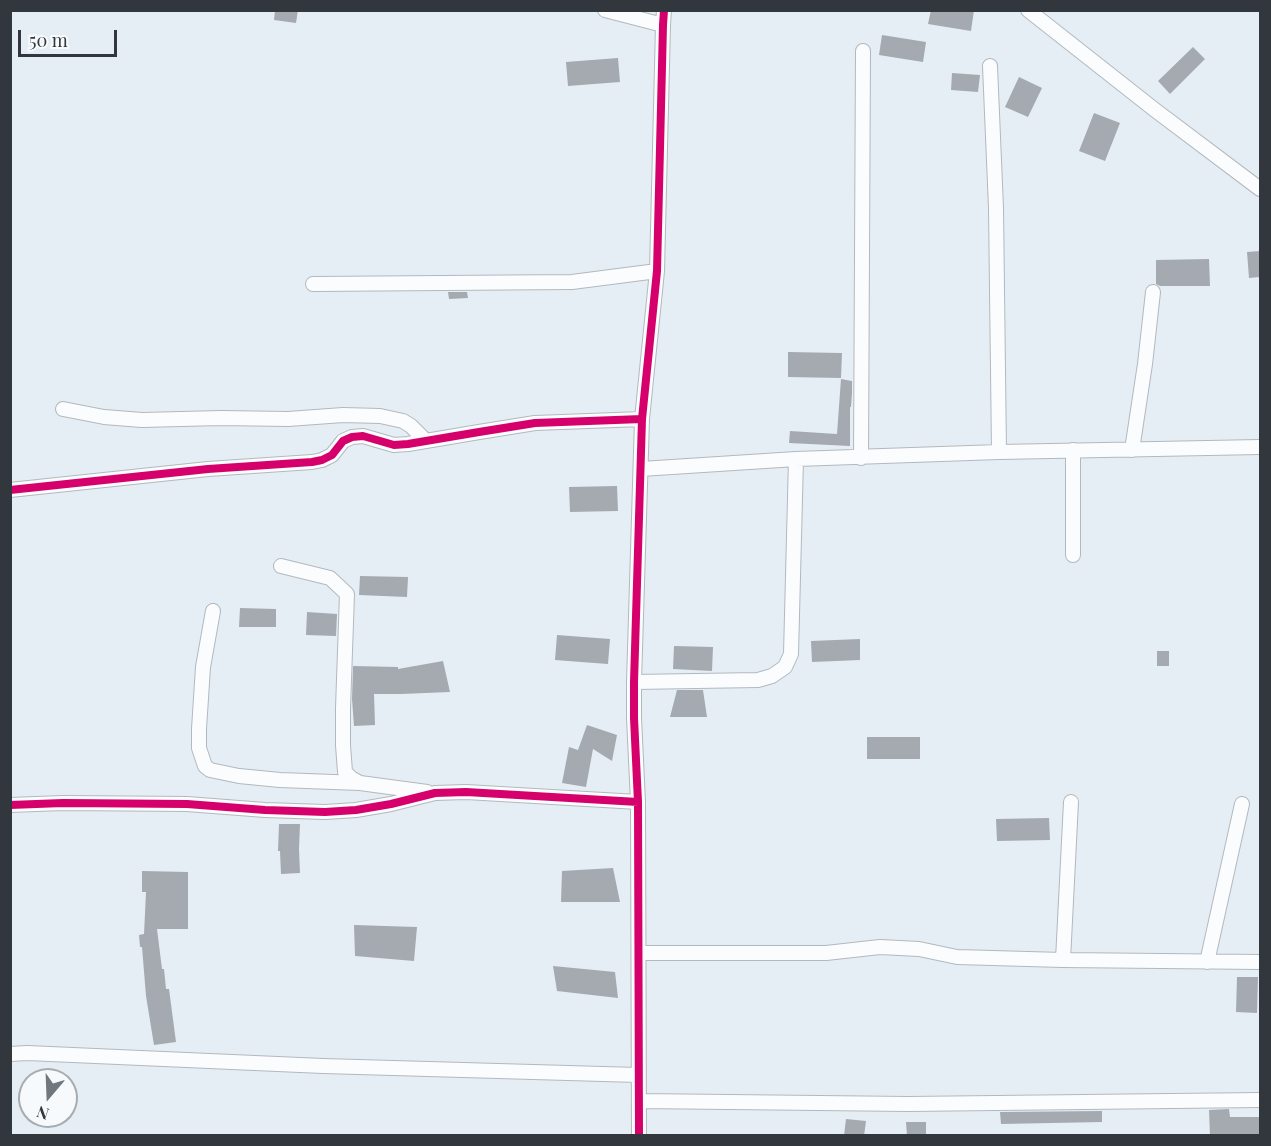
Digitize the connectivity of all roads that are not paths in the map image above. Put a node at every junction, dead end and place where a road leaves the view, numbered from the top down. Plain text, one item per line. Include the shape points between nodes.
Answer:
1 (604, 10) edge
2 (1028, 10) edge
3 (663, 18) edge
4 (863, 51) dead end
5 (990, 66) dead end
6 (1260, 189) edge
7 (657, 271) junction
8 (313, 284) dead end
9 (1152, 292) dead end
10 (63, 409) dead end
11 (642, 418) junction
12 (426, 441) junction
13 (1260, 447) edge
14 (1073, 450) junction
15 (1132, 450) junction
16 (999, 452) junction
17 (861, 458) junction
18 (796, 459) junction
19 (642, 469) junction
20 (10, 490) edge
21 (1072, 555) dead end
22 (281, 566) dead end
23 (213, 611) dead end
24 (634, 682) junction
25 (360, 783) junction
26 (435, 793) junction
27 (638, 802) junction
28 (1071, 802) dead end
29 (1242, 804) dead end
30 (10, 805) edge
31 (639, 953) junction
32 (1063, 960) junction
33 (1208, 962) junction
34 (1260, 962) edge
35 (10, 1054) edge
36 (638, 1075) junction
37 (1260, 1100) edge
38 (639, 1101) junction
39 (639, 1136) edge

1 - 3 street
2 - 6 street
3 - 7 street
4 - 17 street
5 - 16 street
7 - 8 street via 572,282
7 - 11 street
9 - 15 street
10 - 12 street via 142,420 380,416 403,421
11 - 12 street via 535,423
11 - 19 street
12 - 20 street via 394,445 363,436 351,437 332,455 312,462
13 - 15 street
14 - 15 street
14 - 16 street
14 - 21 street
16 - 17 street
17 - 18 street
18 - 19 street
18 - 24 street via 791,654 785,667 758,680
19 - 24 street
22 - 25 street via 330,578 347,594 343,745 345,772
23 - 25 street via 203,667 199,729 199,748 205,766 239,776
24 - 27 street
25 - 26 street
26 - 27 street
26 - 30 street via 391,804 325,812 186,804
27 - 31 street
28 - 32 street
29 - 33 street
31 - 32 street via 826,953 880,947 919,949 957,957
31 - 36 street
32 - 33 street
33 - 34 street
35 - 36 street
36 - 38 street
37 - 38 street via 908,1104
38 - 39 street

